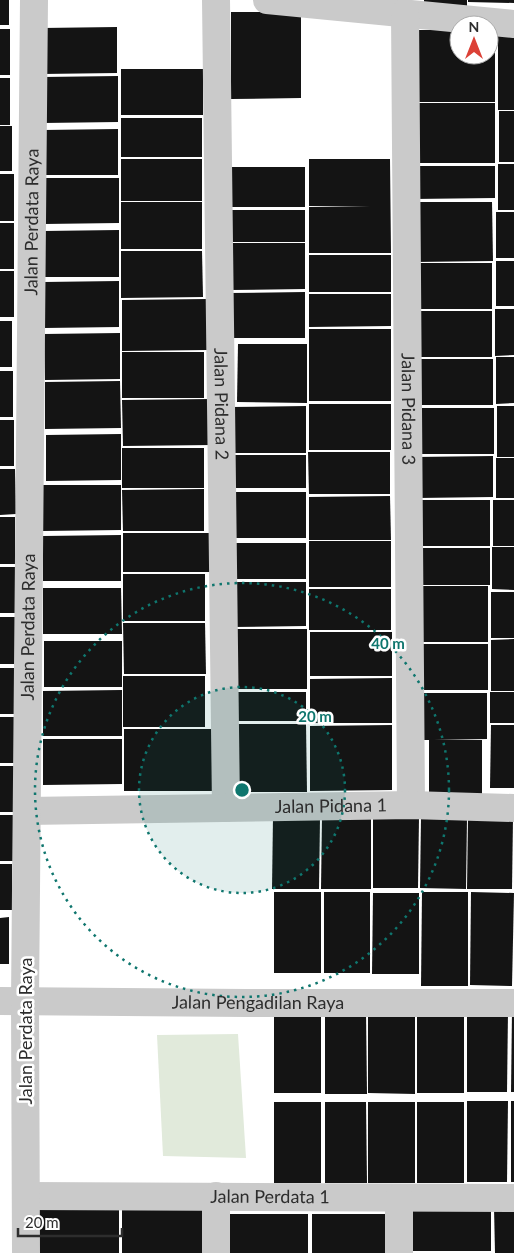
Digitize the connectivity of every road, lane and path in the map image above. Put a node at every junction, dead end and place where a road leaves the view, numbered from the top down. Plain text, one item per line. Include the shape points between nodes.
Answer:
1 (34, 0) edge
2 (216, 0) edge
3 (267, 0) edge
4 (406, 12) junction
5 (514, 24) edge
6 (411, 805) junction
7 (226, 808) junction
8 (514, 808) edge
9 (27, 810) junction
10 (12, 1001) edge
11 (514, 1003) edge
12 (26, 1196) junction
13 (216, 1196) junction
14 (399, 1198) junction
15 (514, 1198) edge
16 (26, 1253) edge
17 (216, 1253) edge
18 (399, 1253) edge

1 - 9 street, Jalan Perdata Raya
2 - 7 street, Jalan Pidana 2
3 - 4 street
4 - 5 street
4 - 6 street, Jalan Pidana 3
6 - 7 street, Jalan Pidana 1
6 - 8 street, Jalan Pidana 1
7 - 9 street, Jalan Pidana 1
9 - 10 street, Jalan Perdata Raya
10 - 11 street, Jalan Pengadilan Raya
10 - 12 street, Jalan Perdata Raya
12 - 13 street, Jalan Perdata 1
12 - 16 street, Jalan Perdata Raya
13 - 14 street, Jalan Perdata 1
13 - 17 street
14 - 15 street, Jalan Perdata 1
14 - 18 street

